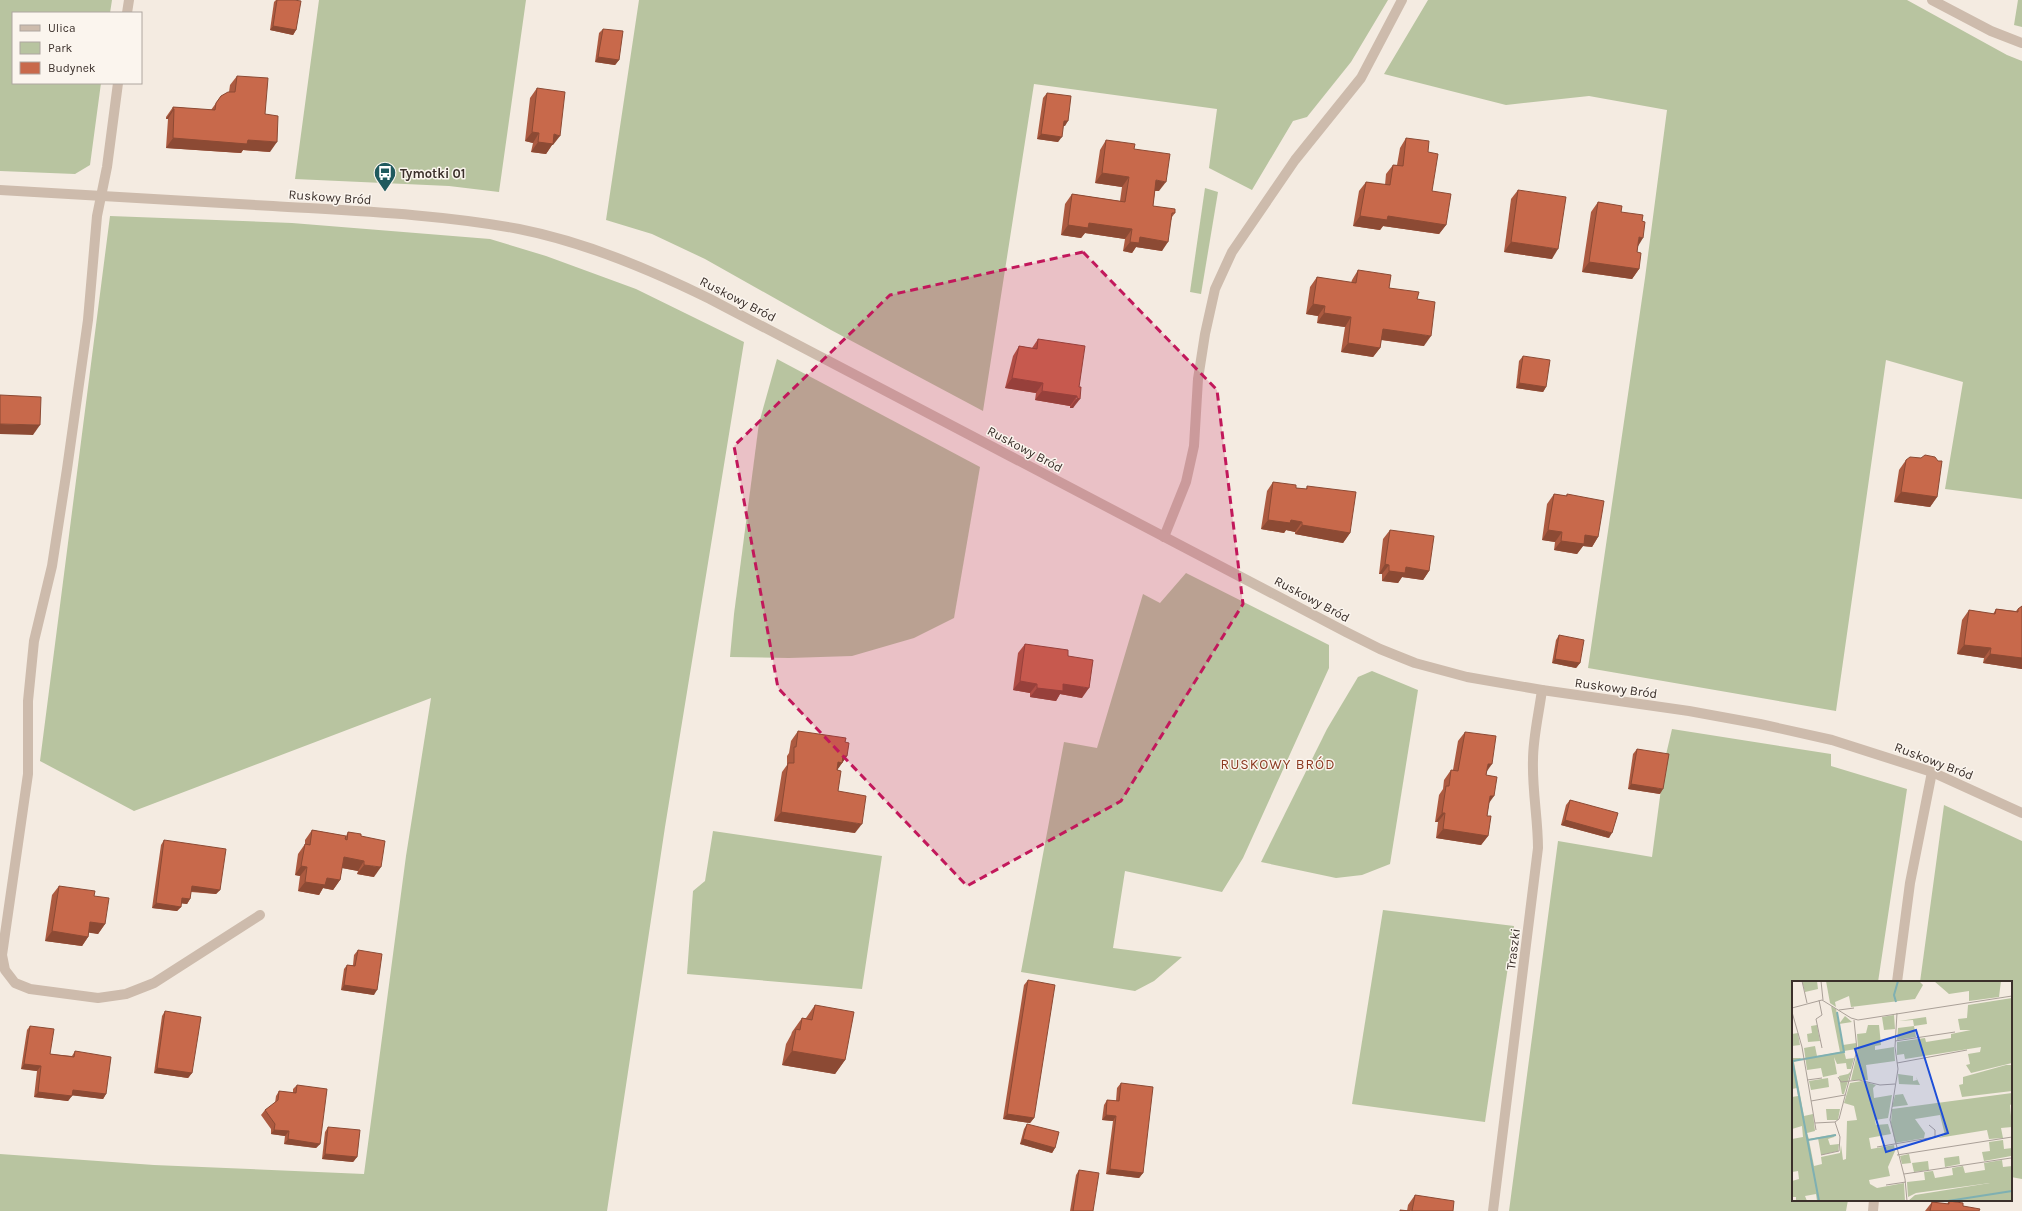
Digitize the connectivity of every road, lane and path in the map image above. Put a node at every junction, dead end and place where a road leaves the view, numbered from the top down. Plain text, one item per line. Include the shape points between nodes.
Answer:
1 (129, 0) edge
2 (1402, 0) edge
3 (1932, 0) edge
4 (127, 12) edge
5 (2022, 43) edge
6 (118, 84) edge
7 (0, 190) edge
8 (101, 195) junction
9 (1164, 537) junction
10 (1542, 690) junction
11 (1932, 772) junction
12 (2022, 813) edge
13 (260, 915) dead end
14 (1897, 981) edge
15 (1874, 1201) edge
16 (1493, 1211) edge
17 (1873, 1211) edge

1 - 4 street
2 - 9 street via 1361,78 1295,160 1232,252 1215,289 1198,379 1194,446 1188,475
3 - 5 street via 1991,31
6 - 8 street
7 - 8 street, Ruskowy Bród
8 - 9 street, Ruskowy Bród via 445,219 526,231 618,258 710,299
8 - 13 street via 88,320 67,469 52,566 34,642 28,701 28,774 2,955 5,970 15,983 30,989 98,998 126,994 154,983
9 - 10 street, Ruskowy Bród via 1380,649 1438,670
10 - 11 street, Ruskowy Bród via 1760,724 1832,740
10 - 16 street, Traszki via 1533,759 1538,848
11 - 12 street, Ruskowy Bród
11 - 14 street via 1910,883
15 - 17 street

